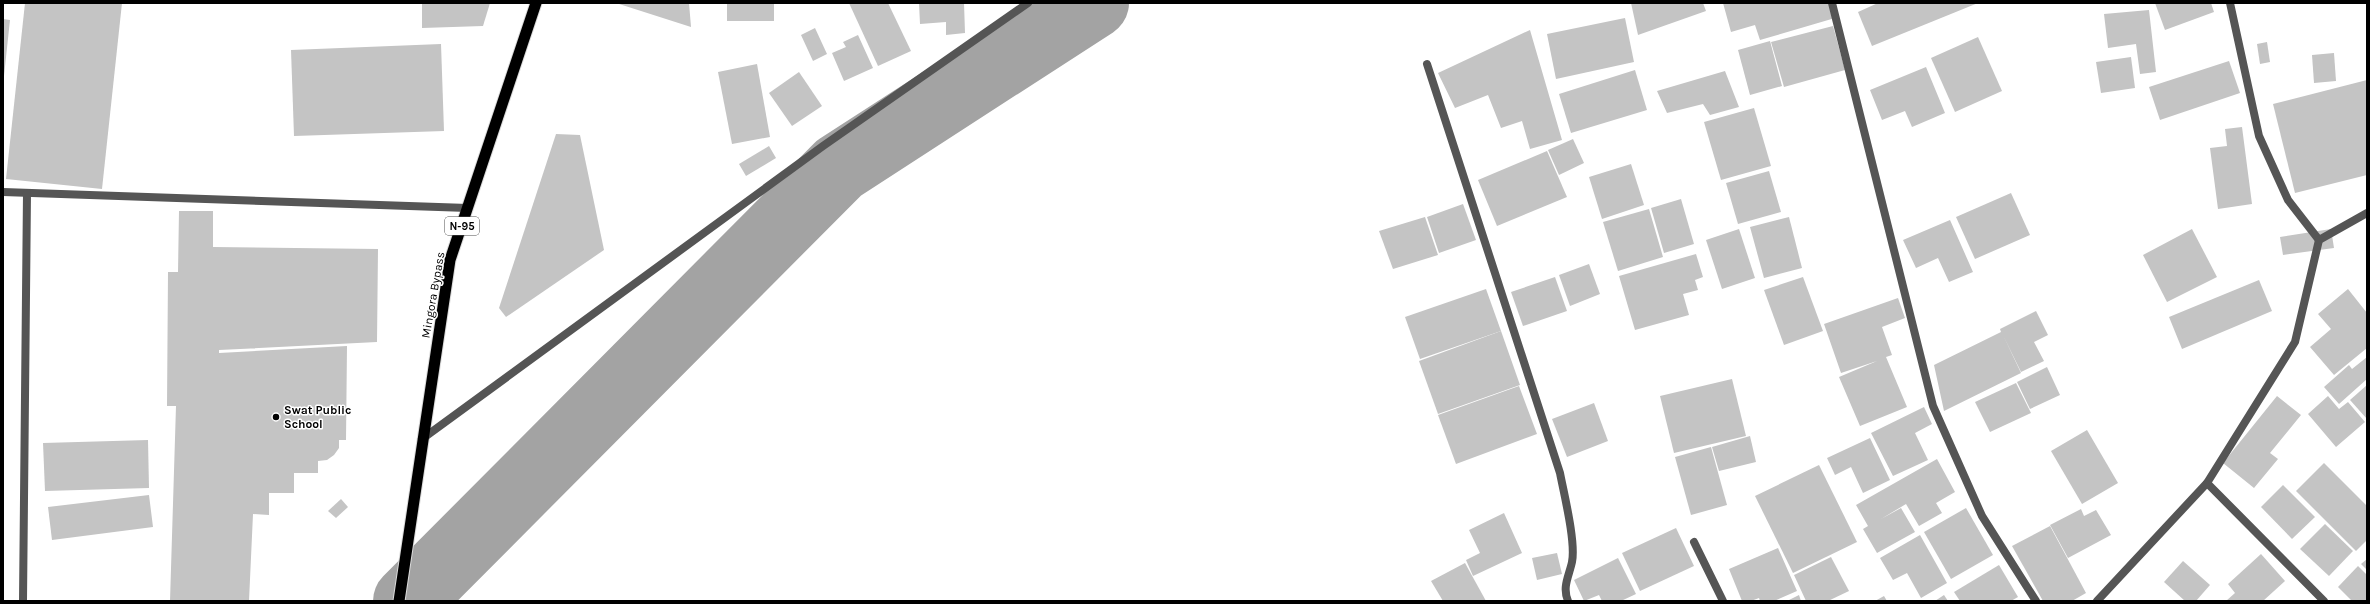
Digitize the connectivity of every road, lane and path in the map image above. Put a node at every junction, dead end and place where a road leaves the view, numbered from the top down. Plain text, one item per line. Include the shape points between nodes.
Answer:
1 (536, 3) edge
2 (1028, 3) edge
3 (1832, 3) edge
4 (2230, 3) edge
5 (1427, 64) dead end
6 (3, 192) edge
7 (27, 193) junction
8 (468, 208) junction
9 (2367, 212) edge
10 (2319, 240) junction
11 (422, 439) junction
12 (2207, 483) junction
13 (1694, 542) dead end
14 (23, 601) edge
15 (399, 601) edge
16 (1568, 601) edge
17 (1723, 601) edge
18 (2036, 601) edge
19 (2097, 601) edge
20 (2324, 601) edge

1 - 8 highway, Mingora Bypass / N-95
2 - 11 street via 823,146
3 - 18 street via 1933,406 1982,516
4 - 10 street via 2259,136 2288,200
5 - 16 street via 1560,473 1570,522 1572,561 1565,580
6 - 7 street
7 - 8 street
7 - 14 street
8 - 11 highway, Mingora Bypass / N-95 via 450,260
9 - 10 street
10 - 12 street via 2295,342
11 - 15 highway, Mingora Bypass / N-95
12 - 19 street
12 - 20 street
13 - 17 street

